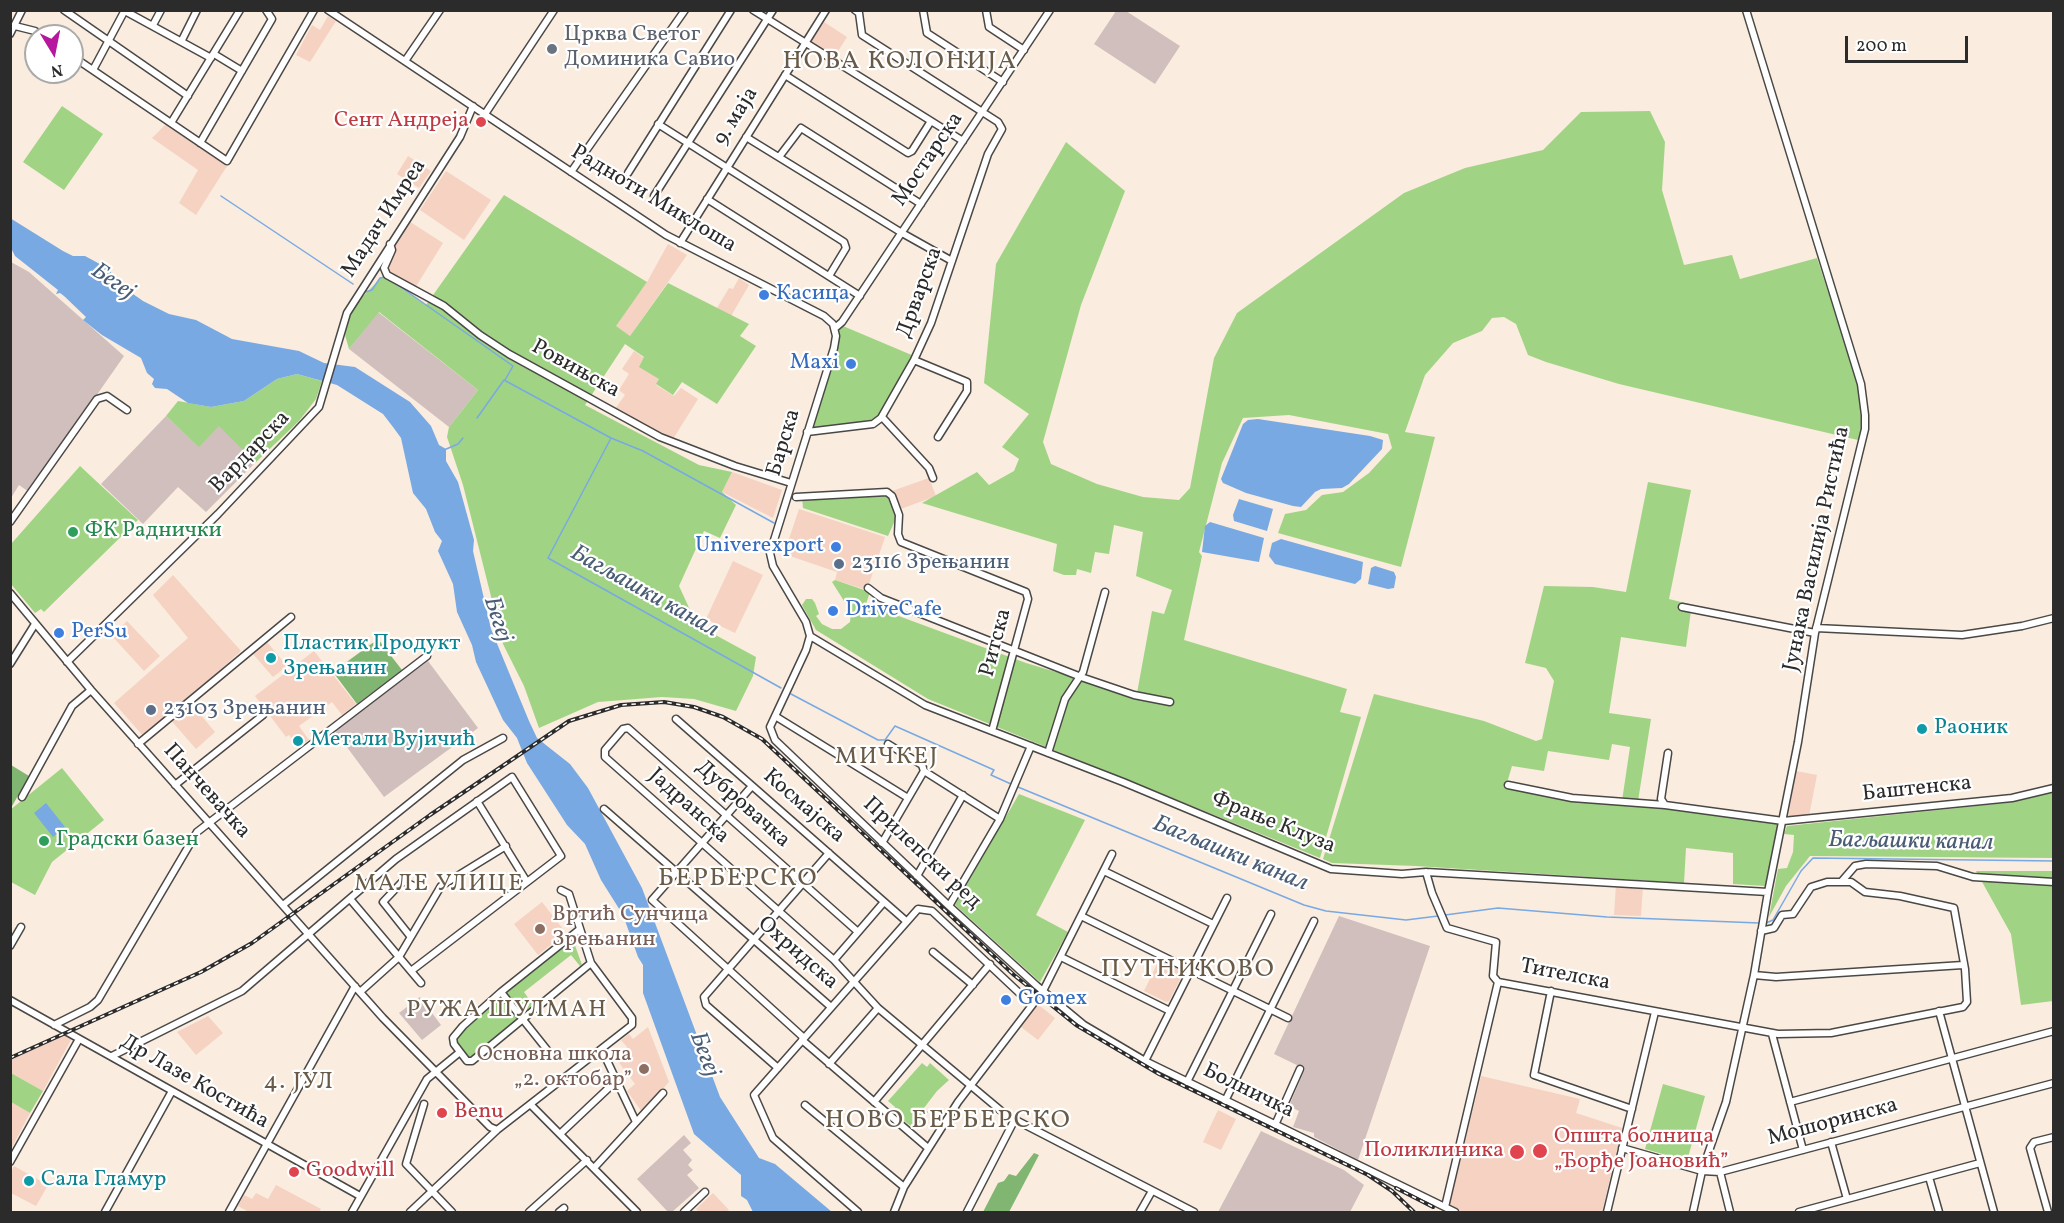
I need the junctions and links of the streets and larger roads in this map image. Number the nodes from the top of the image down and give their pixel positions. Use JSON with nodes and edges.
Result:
{"nodes":[{"id":1,"x":22,"y":10,"type":"edge"},
{"id":2,"x":64,"y":10,"type":"edge"},
{"id":3,"x":81,"y":10,"type":"edge"},
{"id":4,"x":160,"y":10,"type":"edge"},
{"id":5,"x":197,"y":10,"type":"edge"},
{"id":6,"x":240,"y":10,"type":"edge"},
{"id":7,"x":266,"y":10,"type":"edge"},
{"id":8,"x":314,"y":10,"type":"edge"},
{"id":9,"x":328,"y":10,"type":"edge"},
{"id":10,"x":440,"y":10,"type":"edge"},
{"id":11,"x":554,"y":10,"type":"edge"},
{"id":12,"x":685,"y":10,"type":"edge"},
{"id":13,"x":731,"y":10,"type":"edge"},
{"id":14,"x":753,"y":10,"type":"edge"},
{"id":15,"x":773,"y":10,"type":"edge"},
{"id":16,"x":826,"y":10,"type":"edge"},
{"id":17,"x":855,"y":10,"type":"edge"},
{"id":18,"x":923,"y":10,"type":"edge"},
{"id":19,"x":986,"y":10,"type":"edge"},
{"id":20,"x":1050,"y":10,"type":"edge"},
{"id":21,"x":1746,"y":10,"type":"edge"},
{"id":22,"x":125,"y":11,"type":"edge"},
{"id":23,"x":77,"y":19,"type":"junction"},
{"id":24,"x":767,"y":20,"type":"junction"},
{"id":25,"x":153,"y":25,"type":"junction"},
{"id":26,"x":15,"y":26,"type":"junction"},
{"id":27,"x":24,"y":28,"type":"edge"},
{"id":28,"x":10,"y":34,"type":"edge"},
{"id":29,"x":109,"y":40,"type":"junction"},
{"id":30,"x":182,"y":40,"type":"junction"},
{"id":31,"x":805,"y":43,"type":"junction"},
{"id":32,"x":1024,"y":50,"type":"junction"},
{"id":33,"x":212,"y":56,"type":"junction"},
{"id":34,"x":405,"y":61,"type":"junction"},
{"id":35,"x":84,"y":64,"type":"edge"},
{"id":36,"x":93,"y":70,"type":"junction"},
{"id":37,"x":242,"y":71,"type":"junction"},
{"id":38,"x":785,"y":75,"type":"junction"},
{"id":39,"x":1003,"y":82,"type":"junction"},
{"id":40,"x":188,"y":96,"type":"junction"},
{"id":41,"x":474,"y":106,"type":"junction"},
{"id":42,"x":983,"y":112,"type":"junction"},
{"id":43,"x":484,"y":114,"type":"junction"},
{"id":44,"x":931,"y":121,"type":"junction"},
{"id":45,"x":171,"y":123,"type":"junction"},
{"id":46,"x":658,"y":124,"type":"junction"},
{"id":47,"x":746,"y":137,"type":"junction"},
{"id":48,"x":963,"y":141,"type":"junction"},
{"id":49,"x":200,"y":143,"type":"junction"},
{"id":50,"x":688,"y":143,"type":"junction"},
{"id":51,"x":779,"y":157,"type":"junction"},
{"id":52,"x":727,"y":167,"type":"junction"},
{"id":53,"x":571,"y":172,"type":"junction"},
{"id":54,"x":628,"y":173,"type":"dead end"},
{"id":55,"x":654,"y":196,"type":"dead end"},
{"id":56,"x":707,"y":198,"type":"junction"},
{"id":57,"x":921,"y":204,"type":"junction"},
{"id":58,"x":902,"y":233,"type":"junction"},
{"id":59,"x":680,"y":243,"type":"junction"},
{"id":60,"x":390,"y":244,"type":"junction"},
{"id":61,"x":952,"y":261,"type":"junction"},
{"id":62,"x":829,"y":276,"type":"junction"},
{"id":63,"x":860,"y":296,"type":"junction"},
{"id":64,"x":835,"y":328,"type":"junction"},
{"id":65,"x":334,"y":355,"type":"joint"},
{"id":66,"x":914,"y":360,"type":"junction"},
{"id":67,"x":127,"y":410,"type":"dead end"},
{"id":68,"x":882,"y":417,"type":"junction"},
{"id":69,"x":807,"y":432,"type":"junction"},
{"id":70,"x":938,"y":437,"type":"dead end"},
{"id":71,"x":933,"y":478,"type":"dead end"},
{"id":72,"x":791,"y":483,"type":"junction"},
{"id":73,"x":796,"y":497,"type":"dead end"},
{"id":74,"x":10,"y":522,"type":"edge"},
{"id":75,"x":868,"y":588,"type":"dead end"},
{"id":76,"x":1105,"y":592,"type":"dead end"},
{"id":77,"x":10,"y":593,"type":"edge"},
{"id":78,"x":1682,"y":607,"type":"dead end"},
{"id":79,"x":291,"y":617,"type":"dead end"},
{"id":80,"x":2054,"y":618,"type":"edge"},
{"id":81,"x":35,"y":624,"type":"junction"},
{"id":82,"x":1815,"y":630,"type":"junction"},
{"id":83,"x":810,"y":636,"type":"junction"},
{"id":84,"x":1014,"y":651,"type":"junction"},
{"id":85,"x":427,"y":656,"type":"dead end"},
{"id":86,"x":67,"y":662,"type":"junction"},
{"id":87,"x":10,"y":664,"type":"edge"},
{"id":88,"x":1081,"y":677,"type":"junction"},
{"id":89,"x":91,"y":690,"type":"junction"},
{"id":90,"x":1170,"y":702,"type":"dead end"},
{"id":91,"x":263,"y":715,"type":"dead end"},
{"id":92,"x":775,"y":716,"type":"junction"},
{"id":93,"x":676,"y":719,"type":"dead end"},
{"id":94,"x":628,"y":728,"type":"joint"},
{"id":95,"x":992,"y":731,"type":"junction"},
{"id":96,"x":503,"y":738,"type":"dead end"},
{"id":97,"x":138,"y":744,"type":"junction"},
{"id":98,"x":888,"y":744,"type":"dead end"},
{"id":99,"x":1031,"y":746,"type":"junction"},
{"id":100,"x":1048,"y":753,"type":"junction"},
{"id":101,"x":1668,"y":753,"type":"dead end"},
{"id":102,"x":924,"y":771,"type":"junction"},
{"id":103,"x":175,"y":785,"type":"junction"},
{"id":104,"x":752,"y":786,"type":"junction"},
{"id":105,"x":1508,"y":786,"type":"dead end"},
{"id":106,"x":2054,"y":788,"type":"edge"},
{"id":107,"x":963,"y":795,"type":"junction"},
{"id":108,"x":22,"y":797,"type":"dead end"},
{"id":109,"x":908,"y":798,"type":"junction"},
{"id":110,"x":477,"y":801,"type":"junction"},
{"id":111,"x":1665,"y":805,"type":"junction"},
{"id":112,"x":604,"y":809,"type":"dead end"},
{"id":113,"x":726,"y":815,"type":"junction"},
{"id":114,"x":1000,"y":819,"type":"junction"},
{"id":115,"x":1783,"y":821,"type":"junction"},
{"id":116,"x":208,"y":823,"type":"junction"},
{"id":117,"x":701,"y":843,"type":"junction"},
{"id":118,"x":882,"y":843,"type":"junction"},
{"id":119,"x":506,"y":846,"type":"junction"},
{"id":120,"x":829,"y":853,"type":"junction"},
{"id":121,"x":1112,"y":854,"type":"dead end"},
{"id":122,"x":1104,"y":870,"type":"junction"},
{"id":123,"x":675,"y":872,"type":"junction"},
{"id":124,"x":1426,"y":872,"type":"junction"},
{"id":125,"x":917,"y":876,"type":"junction"},
{"id":126,"x":1850,"y":879,"type":"junction"},
{"id":127,"x":527,"y":882,"type":"junction"},
{"id":128,"x":2054,"y":882,"type":"edge"},
{"id":129,"x":803,"y":883,"type":"junction"},
{"id":130,"x":416,"y":888,"type":"dead end"},
{"id":131,"x":561,"y":890,"type":"dead end"},
{"id":132,"x":1768,"y":892,"type":"junction"},
{"id":133,"x":1227,"y":898,"type":"dead end"},
{"id":134,"x":350,"y":899,"type":"junction"},
{"id":135,"x":885,"y":902,"type":"junction"},
{"id":136,"x":283,"y":905,"type":"junction"},
{"id":137,"x":949,"y":906,"type":"junction"},
{"id":138,"x":778,"y":911,"type":"junction"},
{"id":139,"x":1271,"y":914,"type":"dead end"},
{"id":140,"x":1081,"y":916,"type":"junction"},
{"id":141,"x":906,"y":921,"type":"junction"},
{"id":142,"x":1314,"y":921,"type":"dead end"},
{"id":143,"x":1213,"y":924,"type":"junction"},
{"id":144,"x":21,"y":927,"type":"dead end"},
{"id":145,"x":580,"y":929,"type":"junction"},
{"id":146,"x":1761,"y":931,"type":"junction"},
{"id":147,"x":858,"y":932,"type":"junction"},
{"id":148,"x":310,"y":934,"type":"junction"},
{"id":149,"x":410,"y":936,"type":"junction"},
{"id":150,"x":753,"y":940,"type":"junction"},
{"id":151,"x":10,"y":946,"type":"edge"},
{"id":152,"x":933,"y":952,"type":"dead end"},
{"id":153,"x":399,"y":957,"type":"junction"},
{"id":154,"x":1060,"y":957,"type":"junction"},
{"id":155,"x":834,"y":960,"type":"junction"},
{"id":156,"x":591,"y":963,"type":"junction"},
{"id":157,"x":990,"y":964,"type":"junction"},
{"id":158,"x":1963,"y":965,"type":"junction"},
{"id":159,"x":728,"y":969,"type":"junction"},
{"id":160,"x":1191,"y":970,"type":"junction"},
{"id":161,"x":411,"y":971,"type":"junction"},
{"id":162,"x":1754,"y":975,"type":"junction"},
{"id":163,"x":854,"y":981,"type":"junction"},
{"id":164,"x":1498,"y":982,"type":"junction"},
{"id":165,"x":422,"y":983,"type":"dead end"},
{"id":166,"x":973,"y":985,"type":"junction"},
{"id":167,"x":358,"y":989,"type":"junction"},
{"id":168,"x":1040,"y":989,"type":"junction"},
{"id":169,"x":1233,"y":991,"type":"junction"},
{"id":170,"x":1551,"y":991,"type":"junction"},
{"id":171,"x":501,"y":992,"type":"junction"},
{"id":172,"x":10,"y":1000,"type":"edge"},
{"id":173,"x":1031,"y":1004,"type":"junction"},
{"id":174,"x":831,"y":1007,"type":"junction"},
{"id":175,"x":878,"y":1008,"type":"junction"},
{"id":176,"x":1270,"y":1009,"type":"junction"},
{"id":177,"x":1170,"y":1011,"type":"junction"},
{"id":178,"x":1939,"y":1011,"type":"junction"},
{"id":179,"x":1655,"y":1012,"type":"junction"},
{"id":180,"x":1288,"y":1018,"type":"dead end"},
{"id":181,"x":522,"y":1020,"type":"junction"},
{"id":182,"x":54,"y":1025,"type":"junction"},
{"id":183,"x":1743,"y":1029,"type":"junction"},
{"id":184,"x":2054,"y":1031,"type":"edge"},
{"id":185,"x":1772,"y":1034,"type":"junction"},
{"id":186,"x":79,"y":1039,"type":"junction"},
{"id":187,"x":803,"y":1039,"type":"junction"},
{"id":188,"x":923,"y":1044,"type":"junction"},
{"id":189,"x":602,"y":1050,"type":"junction"},
{"id":190,"x":460,"y":1052,"type":"junction"},
{"id":191,"x":112,"y":1056,"type":"junction"},
{"id":192,"x":552,"y":1056,"type":"dead end"},
{"id":193,"x":1951,"y":1059,"type":"junction"},
{"id":194,"x":1145,"y":1061,"type":"junction"},
{"id":195,"x":829,"y":1064,"type":"junction"},
{"id":196,"x":778,"y":1068,"type":"junction"},
{"id":197,"x":1300,"y":1069,"type":"dead end"},
{"id":198,"x":435,"y":1071,"type":"junction"},
{"id":199,"x":615,"y":1082,"type":"junction"},
{"id":200,"x":1187,"y":1082,"type":"junction"},
{"id":201,"x":2054,"y":1083,"type":"edge"},
{"id":202,"x":971,"y":1084,"type":"junction"},
{"id":203,"x":172,"y":1091,"type":"junction"},
{"id":204,"x":663,"y":1093,"type":"dead end"},
{"id":205,"x":1225,"y":1101,"type":"junction"},
{"id":206,"x":874,"y":1102,"type":"junction"},
{"id":207,"x":1790,"y":1102,"type":"junction"},
{"id":208,"x":424,"y":1104,"type":"dead end"},
{"id":209,"x":531,"y":1105,"type":"junction"},
{"id":210,"x":805,"y":1105,"type":"dead end"},
{"id":211,"x":1964,"y":1107,"type":"junction"},
{"id":212,"x":1632,"y":1109,"type":"junction"},
{"id":213,"x":1015,"y":1119,"type":"junction"},
{"id":214,"x":636,"y":1122,"type":"junction"},
{"id":215,"x":1275,"y":1125,"type":"junction"},
{"id":216,"x":497,"y":1130,"type":"junction"},
{"id":217,"x":561,"y":1133,"type":"junction"},
{"id":218,"x":2054,"y":1137,"type":"edge"},
{"id":219,"x":1831,"y":1142,"type":"junction"},
{"id":220,"x":267,"y":1144,"type":"junction"},
{"id":221,"x":928,"y":1148,"type":"junction"},
{"id":222,"x":1622,"y":1148,"type":"junction"},
{"id":223,"x":1803,"y":1150,"type":"junction"},
{"id":224,"x":587,"y":1160,"type":"junction"},
{"id":225,"x":10,"y":1162,"type":"edge"},
{"id":226,"x":1980,"y":1163,"type":"junction"},
{"id":227,"x":594,"y":1168,"type":"junction"},
{"id":228,"x":1702,"y":1171,"type":"junction"},
{"id":229,"x":1720,"y":1172,"type":"junction"},
{"id":230,"x":1929,"y":1177,"type":"junction"},
{"id":231,"x":904,"y":1187,"type":"junction"},
{"id":232,"x":1152,"y":1191,"type":"junction"},
{"id":233,"x":433,"y":1192,"type":"junction"},
{"id":234,"x":705,"y":1192,"type":"dead end"},
{"id":235,"x":360,"y":1196,"type":"junction"},
{"id":236,"x":1847,"y":1199,"type":"junction"},
{"id":237,"x":1444,"y":1208,"type":"junction"},
{"id":238,"x":1826,"y":1209,"type":"edge"},
{"id":239,"x":105,"y":1212,"type":"edge"},
{"id":240,"x":229,"y":1212,"type":"edge"},
{"id":241,"x":352,"y":1212,"type":"edge"},
{"id":242,"x":410,"y":1212,"type":"edge"},
{"id":243,"x":452,"y":1212,"type":"edge"},
{"id":244,"x":529,"y":1212,"type":"edge"},
{"id":245,"x":637,"y":1212,"type":"edge"},
{"id":246,"x":684,"y":1212,"type":"edge"},
{"id":247,"x":858,"y":1212,"type":"edge"},
{"id":248,"x":894,"y":1212,"type":"edge"},
{"id":249,"x":967,"y":1212,"type":"edge"},
{"id":250,"x":1140,"y":1212,"type":"edge"},
{"id":251,"x":1194,"y":1212,"type":"edge"},
{"id":252,"x":1455,"y":1212,"type":"edge"},
{"id":253,"x":1607,"y":1212,"type":"edge"},
{"id":254,"x":1693,"y":1212,"type":"edge"},
{"id":255,"x":1730,"y":1212,"type":"edge"},
{"id":256,"x":1799,"y":1212,"type":"edge"},
{"id":257,"x":1939,"y":1212,"type":"edge"},
{"id":258,"x":1994,"y":1212,"type":"edge"},
{"id":259,"x":2048,"y":1212,"type":"edge"}],
"edges":[{"from":1,"to":26,"type":"street"},
{"from":2,"to":23,"type":"street"},
{"from":3,"to":23,"type":"street"},
{"from":4,"to":25,"type":"street"},
{"from":5,"to":30,"type":"street"},
{"from":6,"to":33,"type":"street"},
{"from":7,"to":37,"type":"street"},
{"from":8,"to":49,"type":"street"},
{"from":9,"to":34,"type":"street","name":"Радноти Миклоша"},
{"from":10,"to":34,"type":"street"},
{"from":11,"to":43,"type":"street"},
{"from":12,"to":53,"type":"street"},
{"from":13,"to":46,"type":"street"},
{"from":14,"to":24,"type":"street"},
{"from":15,"to":24,"type":"street"},
{"from":16,"to":31,"type":"street","name":"9. маја"},
{"from":17,"to":42,"type":"street"},
{"from":18,"to":39,"type":"street"},
{"from":19,"to":32,"type":"street"},
{"from":20,"to":32,"type":"street","name":"Мостарска"},
{"from":21,"to":82,"type":"street","name":"Јунака Василија Ристића"},
{"from":22,"to":25,"type":"street"},
{"from":22,"to":29,"type":"street"},
{"from":23,"to":29,"type":"street"},
{"from":24,"to":31,"type":"street"},
{"from":24,"to":50,"type":"street"},
{"from":25,"to":30,"type":"street"},
{"from":26,"to":27,"type":"street"},
{"from":26,"to":28,"type":"street"},
{"from":29,"to":36,"type":"street"},
{"from":29,"to":40,"type":"street"},
{"from":30,"to":33,"type":"street"},
{"from":31,"to":38,"type":"street","name":"9. маја"},
{"from":31,"to":44,"type":"street"},
{"from":32,"to":39,"type":"street","name":"Мостарска"},
{"from":33,"to":37,"type":"street"},
{"from":33,"to":40,"type":"street"},
{"from":34,"to":41,"type":"street","name":"Радноти Миклоша"},
{"from":35,"to":36,"type":"street"},
{"from":36,"to":45,"type":"street"},
{"from":37,"to":49,"type":"street"},
{"from":38,"to":44,"type":"street"},
{"from":38,"to":47,"type":"street","name":"9. маја"},
{"from":39,"to":42,"type":"street","name":"Мостарска"},
{"from":40,"to":45,"type":"street"},
{"from":41,"to":43,"type":"street","name":"Радноти Миклоша"},
{"from":41,"to":60,"type":"street","name":"Мадач Имреа"},
{"from":42,"to":48,"type":"street","name":"Мостарска"},
{"from":42,"to":61,"type":"street","name":"Дрварска"},
{"from":43,"to":53,"type":"street","name":"Радноти Миклоша"},
{"from":44,"to":48,"type":"street"},
{"from":45,"to":49,"type":"street"},
{"from":46,"to":50,"type":"street"},
{"from":46,"to":54,"type":"street"},
{"from":47,"to":51,"type":"street"},
{"from":47,"to":52,"type":"street","name":"9. маја"},
{"from":48,"to":57,"type":"street","name":"Мостарска"},
{"from":50,"to":52,"type":"street"},
{"from":50,"to":55,"type":"street"},
{"from":51,"to":57,"type":"street"},
{"from":51,"to":58,"type":"street"},
{"from":52,"to":56,"type":"street","name":"9. маја"},
{"from":52,"to":62,"type":"street"},
{"from":53,"to":59,"type":"street","name":"Радноти Миклоша"},
{"from":56,"to":59,"type":"street","name":"9. маја"},
{"from":56,"to":62,"type":"street"},
{"from":57,"to":58,"type":"street","name":"Мостарска"},
{"from":58,"to":61,"type":"street"},
{"from":58,"to":63,"type":"street","name":"Мостарска"},
{"from":59,"to":64,"type":"street","name":"Радноти Миклоша"},
{"from":60,"to":65,"type":"street","name":"Мадач Имреа"},
{"from":60,"to":72,"type":"street","name":"Ровињска"},
{"from":61,"to":66,"type":"street","name":"Дрварска"},
{"from":62,"to":63,"type":"street"},
{"from":63,"to":64,"type":"street","name":"Мостарска"},
{"from":64,"to":69,"type":"street","name":"Барска"},
{"from":65,"to":86,"type":"street","name":"Вардарска"},
{"from":66,"to":68,"type":"street","name":"Дрварска"},
{"from":66,"to":70,"type":"street"},
{"from":67,"to":74,"type":"street"},
{"from":68,"to":69,"type":"street"},
{"from":68,"to":71,"type":"street"},
{"from":69,"to":72,"type":"street","name":"Барска"},
{"from":72,"to":83,"type":"street","name":"Барска"},
{"from":73,"to":84,"type":"street","name":"Ритска"},
{"from":75,"to":84,"type":"street"},
{"from":76,"to":88,"type":"street"},
{"from":77,"to":81,"type":"street","name":"Панчевачка"},
{"from":78,"to":82,"type":"street"},
{"from":79,"to":97,"type":"street"},
{"from":80,"to":82,"type":"street"},
{"from":81,"to":86,"type":"street","name":"Панчевачка"},
{"from":81,"to":87,"type":"street"},
{"from":82,"to":115,"type":"street","name":"Јунака Василија Ристића"},
{"from":83,"to":92,"type":"street"},
{"from":83,"to":95,"type":"street","name":"Фрање Клуза"},
{"from":84,"to":88,"type":"street"},
{"from":84,"to":95,"type":"street","name":"Ритска"},
{"from":85,"to":116,"type":"street"},
{"from":86,"to":89,"type":"street","name":"Панчевачка"},
{"from":88,"to":90,"type":"street"},
{"from":88,"to":100,"type":"street"},
{"from":89,"to":97,"type":"street","name":"Панчевачка"},
{"from":89,"to":108,"type":"street"},
{"from":91,"to":103,"type":"street"},
{"from":92,"to":109,"type":"street"},
{"from":92,"to":118,"type":"street","name":"Прилепски ред"},
{"from":93,"to":104,"type":"street","name":"Космајска"},
{"from":94,"to":113,"type":"street","name":"Дубровачка"},
{"from":94,"to":117,"type":"street","name":"Јадранска"},
{"from":95,"to":99,"type":"street","name":"Фрање Клуза"},
{"from":96,"to":136,"type":"street"},
{"from":97,"to":103,"type":"street","name":"Панчевачка"},
{"from":98,"to":102,"type":"street"},
{"from":99,"to":100,"type":"street","name":"Фрање Клуза"},
{"from":99,"to":114,"type":"street"},
{"from":100,"to":124,"type":"street","name":"Фрање Клуза"},
{"from":101,"to":111,"type":"street"},
{"from":102,"to":107,"type":"street"},
{"from":102,"to":109,"type":"street"},
{"from":103,"to":116,"type":"street","name":"Панчевачка"},
{"from":104,"to":113,"type":"street"},
{"from":104,"to":120,"type":"street","name":"Космајска"},
{"from":105,"to":111,"type":"street","name":"Баштенска"},
{"from":106,"to":115,"type":"street","name":"Баштенска"},
{"from":107,"to":114,"type":"street"},
{"from":107,"to":125,"type":"street"},
{"from":109,"to":118,"type":"street"},
{"from":110,"to":119,"type":"street"},
{"from":110,"to":127,"type":"street"},
{"from":110,"to":134,"type":"street"},
{"from":111,"to":115,"type":"street","name":"Баштенска"},
{"from":112,"to":123,"type":"street","name":"Охридска"},
{"from":113,"to":117,"type":"street"},
{"from":113,"to":129,"type":"street","name":"Дубровачка"},
{"from":114,"to":137,"type":"street"},
{"from":115,"to":132,"type":"street","name":"Јунака Василија Ристића"},
{"from":116,"to":136,"type":"street","name":"Панчевачка"},
{"from":116,"to":182,"type":"street"},
{"from":117,"to":123,"type":"street"},
{"from":117,"to":138,"type":"street","name":"Јадранска"},
{"from":118,"to":125,"type":"street","name":"Прилепски ред"},
{"from":119,"to":127,"type":"street"},
{"from":119,"to":149,"type":"street"},
{"from":120,"to":129,"type":"street"},
{"from":120,"to":135,"type":"street","name":"Космајска"},
{"from":121,"to":122,"type":"street"},
{"from":122,"to":140,"type":"street"},
{"from":122,"to":143,"type":"street"},
{"from":123,"to":150,"type":"street","name":"Охридска"},
{"from":123,"to":159,"type":"street"},
{"from":124,"to":132,"type":"street","name":"Фрање Клуза"},
{"from":124,"to":164,"type":"street","name":"Тителска"},
{"from":125,"to":137,"type":"street","name":"Прилепски ред"},
{"from":126,"to":128,"type":"street"},
{"from":126,"to":146,"type":"street"},
{"from":126,"to":158,"type":"street"},
{"from":127,"to":161,"type":"street"},
{"from":129,"to":138,"type":"street"},
{"from":129,"to":147,"type":"street","name":"Дубровачка"},
{"from":130,"to":149,"type":"street"},
{"from":131,"to":145,"type":"street"},
{"from":132,"to":146,"type":"street"},
{"from":133,"to":143,"type":"street"},
{"from":134,"to":148,"type":"street"},
{"from":134,"to":153,"type":"street"},
{"from":135,"to":141,"type":"street","name":"Космајска"},
{"from":135,"to":147,"type":"street"},
{"from":136,"to":148,"type":"street","name":"Панчевачка"},
{"from":137,"to":168,"type":"street","name":"Прилепски ред"},
{"from":138,"to":150,"type":"street"},
{"from":138,"to":155,"type":"street","name":"Јадранска"},
{"from":139,"to":169,"type":"street"},
{"from":140,"to":154,"type":"street"},
{"from":140,"to":160,"type":"street"},
{"from":141,"to":157,"type":"street"},
{"from":141,"to":163,"type":"street"},
{"from":142,"to":176,"type":"street"},
{"from":143,"to":160,"type":"street"},
{"from":144,"to":151,"type":"street"},
{"from":145,"to":156,"type":"street"},
{"from":145,"to":171,"type":"street"},
{"from":146,"to":162,"type":"street"},
{"from":147,"to":155,"type":"street"},
{"from":148,"to":167,"type":"street","name":"Панчевачка"},
{"from":148,"to":191,"type":"street"},
{"from":149,"to":153,"type":"street"},
{"from":150,"to":159,"type":"street"},
{"from":150,"to":174,"type":"street","name":"Охридска"},
{"from":152,"to":166,"type":"street"},
{"from":153,"to":161,"type":"street"},
{"from":153,"to":167,"type":"street"},
{"from":154,"to":168,"type":"street"},
{"from":154,"to":177,"type":"street"},
{"from":155,"to":163,"type":"street","name":"Јадранска"},
{"from":156,"to":181,"type":"street"},
{"from":156,"to":189,"type":"street"},
{"from":157,"to":166,"type":"street"},
{"from":157,"to":173,"type":"street"},
{"from":158,"to":162,"type":"street"},
{"from":158,"to":178,"type":"street","name":"Тителска"},
{"from":159,"to":187,"type":"street"},
{"from":159,"to":196,"type":"street"},
{"from":160,"to":169,"type":"street"},
{"from":160,"to":177,"type":"street"},
{"from":161,"to":165,"type":"street"},
{"from":162,"to":183,"type":"street"},
{"from":163,"to":174,"type":"street"},
{"from":163,"to":175,"type":"street","name":"Јадранска"},
{"from":164,"to":170,"type":"street","name":"Тителска"},
{"from":164,"to":237,"type":"street"},
{"from":166,"to":188,"type":"street"},
{"from":167,"to":198,"type":"street","name":"Панчевачка"},
{"from":167,"to":220,"type":"street"},
{"from":168,"to":173,"type":"street"},
{"from":168,"to":194,"type":"street","name":"Болничка"},
{"from":169,"to":176,"type":"street"},
{"from":169,"to":200,"type":"street"},
{"from":170,"to":179,"type":"street","name":"Тителска"},
{"from":170,"to":212,"type":"street"},
{"from":171,"to":181,"type":"street"},
{"from":171,"to":190,"type":"street"},
{"from":172,"to":182,"type":"street","name":"Др Лазе Костића"},
{"from":173,"to":202,"type":"street"},
{"from":174,"to":187,"type":"street"},
{"from":175,"to":188,"type":"street","name":"Јадранска"},
{"from":175,"to":195,"type":"street"},
{"from":176,"to":180,"type":"street"},
{"from":176,"to":205,"type":"street"},
{"from":177,"to":194,"type":"street"},
{"from":178,"to":185,"type":"street","name":"Тителска"},
{"from":178,"to":193,"type":"street"},
{"from":179,"to":183,"type":"street","name":"Тителска"},
{"from":179,"to":212,"type":"street"},
{"from":181,"to":190,"type":"street"},
{"from":181,"to":192,"type":"street"},
{"from":182,"to":186,"type":"street","name":"Др Лазе Костића"},
{"from":183,"to":185,"type":"street","name":"Тителска"},
{"from":183,"to":228,"type":"street"},
{"from":184,"to":193,"type":"street"},
{"from":185,"to":207,"type":"street"},
{"from":186,"to":191,"type":"street","name":"Др Лазе Костића"},
{"from":186,"to":225,"type":"street"},
{"from":187,"to":195,"type":"street"},
{"from":187,"to":196,"type":"street"},
{"from":188,"to":202,"type":"street","name":"Јадранска"},
{"from":188,"to":206,"type":"street"},
{"from":189,"to":199,"type":"street"},
{"from":189,"to":209,"type":"street"},
{"from":190,"to":198,"type":"street"},
{"from":191,"to":203,"type":"street","name":"Др Лазе Костића"},
{"from":193,"to":207,"type":"street"},
{"from":193,"to":211,"type":"street"},
{"from":194,"to":200,"type":"street","name":"Болничка"},
{"from":195,"to":206,"type":"street"},
{"from":196,"to":247,"type":"street"},
{"from":197,"to":215,"type":"street"},
{"from":198,"to":216,"type":"street","name":"Панчевачка"},
{"from":198,"to":235,"type":"street"},
{"from":199,"to":214,"type":"street"},
{"from":199,"to":217,"type":"street"},
{"from":200,"to":205,"type":"street","name":"Болничка"},
{"from":201,"to":211,"type":"street","name":"Мошоринска"},
{"from":202,"to":213,"type":"street","name":"Јадранска"},
{"from":202,"to":221,"type":"street"},
{"from":203,"to":220,"type":"street","name":"Др Лазе Костића"},
{"from":203,"to":239,"type":"street"},
{"from":204,"to":214,"type":"street"},
{"from":205,"to":215,"type":"street","name":"Болничка"},
{"from":206,"to":221,"type":"street"},
{"from":207,"to":223,"type":"street"},
{"from":208,"to":233,"type":"street"},
{"from":209,"to":216,"type":"street"},
{"from":209,"to":217,"type":"street"},
{"from":210,"to":231,"type":"street"},
{"from":211,"to":219,"type":"street","name":"Мошоринска"},
{"from":211,"to":226,"type":"street"},
{"from":212,"to":222,"type":"street"},
{"from":213,"to":232,"type":"street","name":"Јадранска"},
{"from":213,"to":249,"type":"street"},
{"from":214,"to":227,"type":"street"},
{"from":215,"to":237,"type":"street","name":"Болничка"},
{"from":216,"to":233,"type":"street"},
{"from":217,"to":224,"type":"street"},
{"from":218,"to":259,"type":"street"},
{"from":219,"to":223,"type":"street","name":"Мошоринска"},
{"from":219,"to":236,"type":"street"},
{"from":220,"to":235,"type":"street","name":"Др Лазе Костића"},
{"from":220,"to":240,"type":"street"},
{"from":221,"to":231,"type":"street"},
{"from":222,"to":228,"type":"street","name":"Мошоринска"},
{"from":222,"to":253,"type":"street"},
{"from":223,"to":229,"type":"street","name":"Мошоринска"},
{"from":224,"to":227,"type":"street"},
{"from":224,"to":244,"type":"street"},
{"from":226,"to":230,"type":"street"},
{"from":226,"to":258,"type":"street"},
{"from":227,"to":245,"type":"street"},
{"from":228,"to":229,"type":"street","name":"Мошоринска"},
{"from":228,"to":254,"type":"street"},
{"from":229,"to":255,"type":"street"},
{"from":230,"to":236,"type":"street"},
{"from":230,"to":257,"type":"street"},
{"from":231,"to":248,"type":"street"},
{"from":232,"to":250,"type":"street"},
{"from":232,"to":251,"type":"street","name":"Јадранска"},
{"from":233,"to":242,"type":"street"},
{"from":233,"to":243,"type":"street"},
{"from":234,"to":246,"type":"street"},
{"from":235,"to":241,"type":"street"},
{"from":236,"to":238,"type":"street"},
{"from":237,"to":252,"type":"street","name":"Болничка"},
{"from":238,"to":256,"type":"street"}]}
